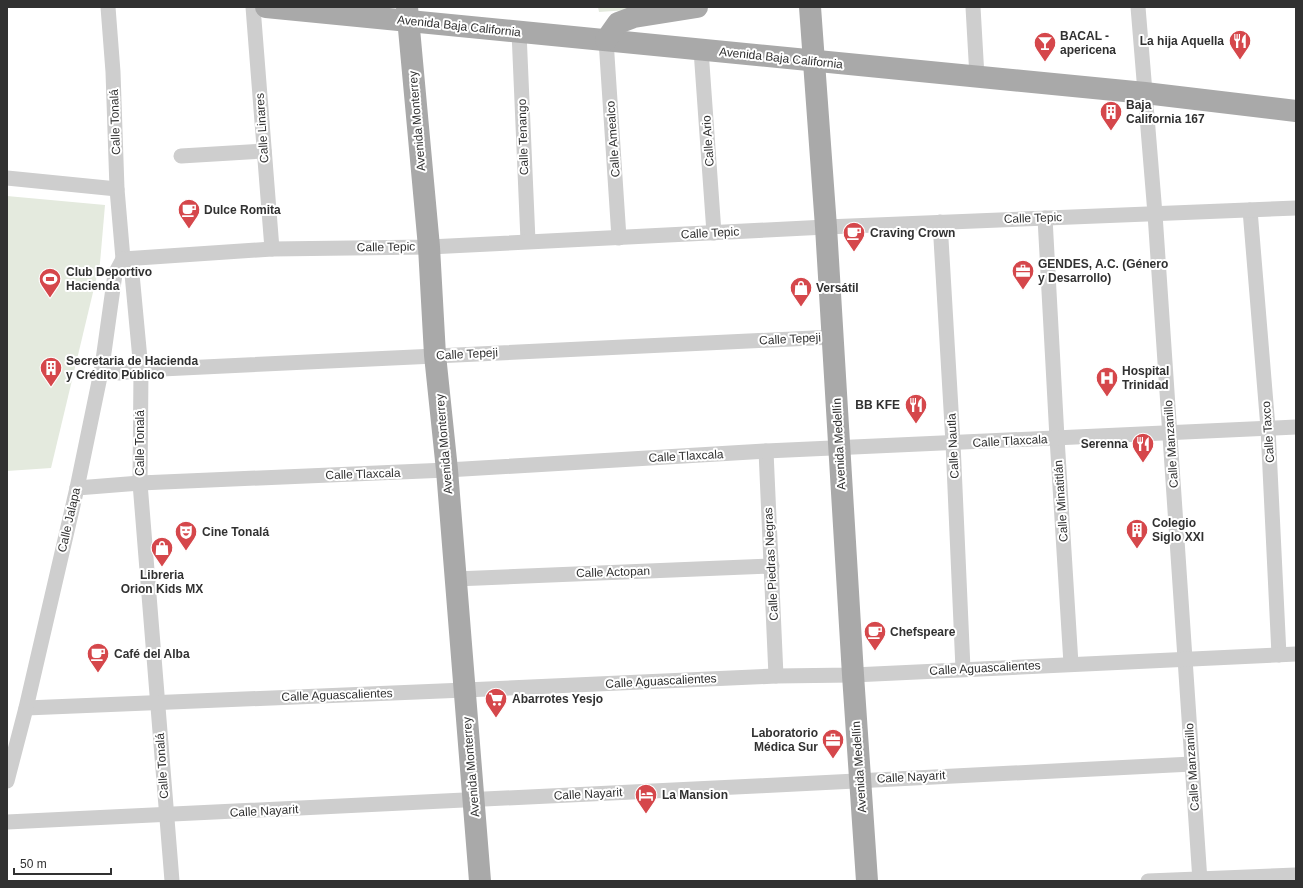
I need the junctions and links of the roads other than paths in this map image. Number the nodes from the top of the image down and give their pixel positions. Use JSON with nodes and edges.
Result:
{"nodes":[{"id":1,"x":108,"y":7,"type":"edge"},
{"id":2,"x":253,"y":7,"type":"edge"},
{"id":3,"x":266,"y":7,"type":"edge"},
{"id":4,"x":698,"y":7,"type":"edge"},
{"id":5,"x":810,"y":7,"type":"edge"},
{"id":6,"x":974,"y":7,"type":"edge"},
{"id":7,"x":1138,"y":7,"type":"edge"},
{"id":8,"x":408,"y":14,"type":"edge"},
{"id":9,"x":519,"y":32,"type":"junction"},
{"id":10,"x":606,"y":40,"type":"junction"},
{"id":11,"x":701,"y":50,"type":"junction"},
{"id":12,"x":814,"y":61,"type":"junction"},
{"id":13,"x":977,"y":77,"type":"junction"},
{"id":14,"x":1145,"y":94,"type":"junction"},
{"id":15,"x":1296,"y":111,"type":"edge"},
{"id":16,"x":264,"y":151,"type":"junction"},
{"id":17,"x":181,"y":156,"type":"dead end"},
{"id":18,"x":7,"y":178,"type":"edge"},
{"id":19,"x":117,"y":189,"type":"junction"},
{"id":20,"x":1296,"y":208,"type":"edge"},
{"id":21,"x":1250,"y":210,"type":"junction"},
{"id":22,"x":1155,"y":214,"type":"junction"},
{"id":23,"x":1045,"y":218,"type":"junction"},
{"id":24,"x":940,"y":222,"type":"junction"},
{"id":25,"x":826,"y":227,"type":"junction"},
{"id":26,"x":714,"y":233,"type":"junction"},
{"id":27,"x":619,"y":238,"type":"junction"},
{"id":28,"x":528,"y":241,"type":"junction"},
{"id":29,"x":429,"y":247,"type":"junction"},
{"id":30,"x":272,"y":249,"type":"junction"},
{"id":31,"x":123,"y":259,"type":"junction"},
{"id":32,"x":833,"y":337,"type":"junction"},
{"id":33,"x":435,"y":355,"type":"junction"},
{"id":34,"x":102,"y":367,"type":"junction"},
{"id":35,"x":141,"y":370,"type":"junction"},
{"id":36,"x":1296,"y":427,"type":"edge"},
{"id":37,"x":1268,"y":428,"type":"junction"},
{"id":38,"x":1170,"y":434,"type":"junction"},
{"id":39,"x":1056,"y":438,"type":"junction"},
{"id":40,"x":953,"y":443,"type":"junction"},
{"id":41,"x":839,"y":448,"type":"junction"},
{"id":42,"x":766,"y":451,"type":"junction"},
{"id":43,"x":447,"y":470,"type":"junction"},
{"id":44,"x":140,"y":483,"type":"junction"},
{"id":45,"x":77,"y":488,"type":"junction"},
{"id":46,"x":772,"y":566,"type":"junction"},
{"id":47,"x":455,"y":579,"type":"junction"},
{"id":48,"x":1296,"y":654,"type":"edge"},
{"id":49,"x":1279,"y":655,"type":"junction"},
{"id":50,"x":1185,"y":659,"type":"junction"},
{"id":51,"x":1071,"y":664,"type":"junction"},
{"id":52,"x":963,"y":669,"type":"junction"},
{"id":53,"x":853,"y":675,"type":"junction"},
{"id":54,"x":776,"y":676,"type":"junction"},
{"id":55,"x":465,"y":690,"type":"junction"},
{"id":56,"x":157,"y":702,"type":"junction"},
{"id":57,"x":26,"y":708,"type":"junction"},
{"id":58,"x":1192,"y":764,"type":"junction"},
{"id":59,"x":861,"y":780,"type":"junction"},
{"id":60,"x":7,"y":781,"type":"edge"},
{"id":61,"x":474,"y":800,"type":"junction"},
{"id":62,"x":166,"y":816,"type":"junction"},
{"id":63,"x":7,"y":822,"type":"edge"},
{"id":64,"x":1296,"y":875,"type":"edge"},
{"id":65,"x":1200,"y":880,"type":"edge"},
{"id":66,"x":172,"y":881,"type":"edge"},
{"id":67,"x":480,"y":881,"type":"edge"},
{"id":68,"x":867,"y":881,"type":"edge"},
{"id":69,"x":1148,"y":881,"type":"edge"}],
"edges":[{"from":1,"to":19,"type":"street","name":"Calle Tonalá"},
{"from":2,"to":16,"type":"street","name":"Calle Linares"},
{"from":3,"to":8,"type":"main road","name":"Avenida Baja California"},
{"from":4,"to":10,"type":"main road"},
{"from":5,"to":12,"type":"main road","name":"Avenida Medellín"},
{"from":6,"to":13,"type":"street"},
{"from":7,"to":14,"type":"street","name":"Calle Manzanillo"},
{"from":8,"to":9,"type":"main road","name":"Avenida Baja California"},
{"from":8,"to":29,"type":"main road","name":"Avenida Monterrey"},
{"from":9,"to":10,"type":"main road","name":"Avenida Baja California"},
{"from":9,"to":28,"type":"street","name":"Calle Tenango"},
{"from":10,"to":11,"type":"main road","name":"Avenida Baja California"},
{"from":10,"to":27,"type":"street","name":"Calle Amealco"},
{"from":11,"to":12,"type":"main road","name":"Avenida Baja California"},
{"from":11,"to":26,"type":"street","name":"Calle Ario"},
{"from":12,"to":13,"type":"main road","name":"Avenida Baja California"},
{"from":12,"to":25,"type":"main road","name":"Avenida Medellín"},
{"from":13,"to":14,"type":"main road","name":"Avenida Baja California"},
{"from":14,"to":15,"type":"main road","name":"Avenida Baja California"},
{"from":14,"to":22,"type":"street","name":"Calle Manzanillo"},
{"from":16,"to":17,"type":"street"},
{"from":16,"to":30,"type":"street","name":"Calle Linares"},
{"from":18,"to":19,"type":"street"},
{"from":19,"to":31,"type":"street","name":"Calle Tonalá"},
{"from":20,"to":21,"type":"street","name":"Calle Tepic"},
{"from":21,"to":22,"type":"street","name":"Calle Tepic"},
{"from":21,"to":37,"type":"street","name":"Calle Taxco"},
{"from":22,"to":23,"type":"street","name":"Calle Tepic"},
{"from":22,"to":38,"type":"street","name":"Calle Manzanillo"},
{"from":23,"to":24,"type":"street","name":"Calle Tepic"},
{"from":23,"to":39,"type":"street","name":"Calle Minatitlán"},
{"from":24,"to":25,"type":"street","name":"Calle Tepic"},
{"from":24,"to":40,"type":"street","name":"Calle Nautla"},
{"from":25,"to":26,"type":"street","name":"Calle Tepic"},
{"from":25,"to":32,"type":"main road","name":"Avenida Medellín"},
{"from":26,"to":27,"type":"street","name":"Calle Tepic"},
{"from":27,"to":28,"type":"street","name":"Calle Tepic"},
{"from":28,"to":29,"type":"street","name":"Calle Tepic"},
{"from":29,"to":30,"type":"street","name":"Calle Tepic"},
{"from":29,"to":33,"type":"main road","name":"Avenida Monterrey"},
{"from":30,"to":31,"type":"street","name":"Calle Tepic"},
{"from":31,"to":34,"type":"street","name":"Calle Jalapa"},
{"from":31,"to":35,"type":"street","name":"Calle Tonalá"},
{"from":32,"to":33,"type":"street","name":"Calle Tepeji"},
{"from":32,"to":41,"type":"main road","name":"Avenida Medellín"},
{"from":33,"to":35,"type":"street","name":"Calle Tepeji"},
{"from":33,"to":43,"type":"main road","name":"Avenida Monterrey"},
{"from":34,"to":35,"type":"street","name":"Calle Tepeji"},
{"from":34,"to":45,"type":"street","name":"Calle Jalapa"},
{"from":35,"to":44,"type":"street","name":"Calle Tonalá"},
{"from":36,"to":37,"type":"street","name":"Calle Tlaxcala"},
{"from":37,"to":38,"type":"street","name":"Calle Tlaxcala"},
{"from":37,"to":49,"type":"street","name":"Calle Taxco"},
{"from":38,"to":39,"type":"street","name":"Calle Tlaxcala"},
{"from":38,"to":50,"type":"street","name":"Calle Manzanillo"},
{"from":39,"to":40,"type":"street","name":"Calle Tlaxcala"},
{"from":39,"to":51,"type":"street","name":"Calle Minatitlán"},
{"from":40,"to":41,"type":"street","name":"Calle Tlaxcala"},
{"from":40,"to":52,"type":"street","name":"Calle Nautla"},
{"from":41,"to":42,"type":"street","name":"Calle Tlaxcala"},
{"from":41,"to":53,"type":"main road","name":"Avenida Medellín"},
{"from":42,"to":43,"type":"street","name":"Calle Tlaxcala"},
{"from":42,"to":46,"type":"street","name":"Calle Piedras Negras"},
{"from":43,"to":44,"type":"street","name":"Calle Tlaxcala"},
{"from":43,"to":47,"type":"main road","name":"Avenida Monterrey"},
{"from":44,"to":45,"type":"street","name":"Calle Tlaxcala"},
{"from":44,"to":56,"type":"street","name":"Calle Tonalá"},
{"from":45,"to":57,"type":"street","name":"Calle Jalapa"},
{"from":46,"to":47,"type":"street","name":"Calle Actopan"},
{"from":46,"to":54,"type":"street","name":"Calle Piedras Negras"},
{"from":47,"to":55,"type":"main road","name":"Avenida Monterrey"},
{"from":48,"to":49,"type":"street","name":"Calle Aguascalientes"},
{"from":49,"to":50,"type":"street","name":"Calle Aguascalientes"},
{"from":50,"to":51,"type":"street","name":"Calle Aguascalientes"},
{"from":50,"to":58,"type":"street","name":"Calle Manzanillo"},
{"from":51,"to":52,"type":"street","name":"Calle Aguascalientes"},
{"from":52,"to":53,"type":"street","name":"Calle Aguascalientes"},
{"from":53,"to":54,"type":"street","name":"Calle Aguascalientes"},
{"from":53,"to":59,"type":"main road","name":"Avenida Medellín"},
{"from":54,"to":55,"type":"street","name":"Calle Aguascalientes"},
{"from":55,"to":56,"type":"street","name":"Calle Aguascalientes"},
{"from":55,"to":61,"type":"main road","name":"Avenida Monterrey"},
{"from":56,"to":57,"type":"street","name":"Calle Aguascalientes"},
{"from":56,"to":62,"type":"street","name":"Calle Tonalá"},
{"from":57,"to":60,"type":"street","name":"Calle Jalapa"},
{"from":58,"to":59,"type":"street","name":"Calle Nayarit"},
{"from":58,"to":65,"type":"street","name":"Calle Manzanillo"},
{"from":59,"to":61,"type":"street","name":"Calle Nayarit"},
{"from":59,"to":68,"type":"main road","name":"Avenida Medellín"},
{"from":61,"to":62,"type":"street","name":"Calle Nayarit"},
{"from":61,"to":67,"type":"main road","name":"Avenida Monterrey"},
{"from":62,"to":63,"type":"street","name":"Calle Nayarit"},
{"from":62,"to":66,"type":"street","name":"Calle Tonalá"},
{"from":64,"to":65,"type":"street"},
{"from":65,"to":69,"type":"street"}]}
